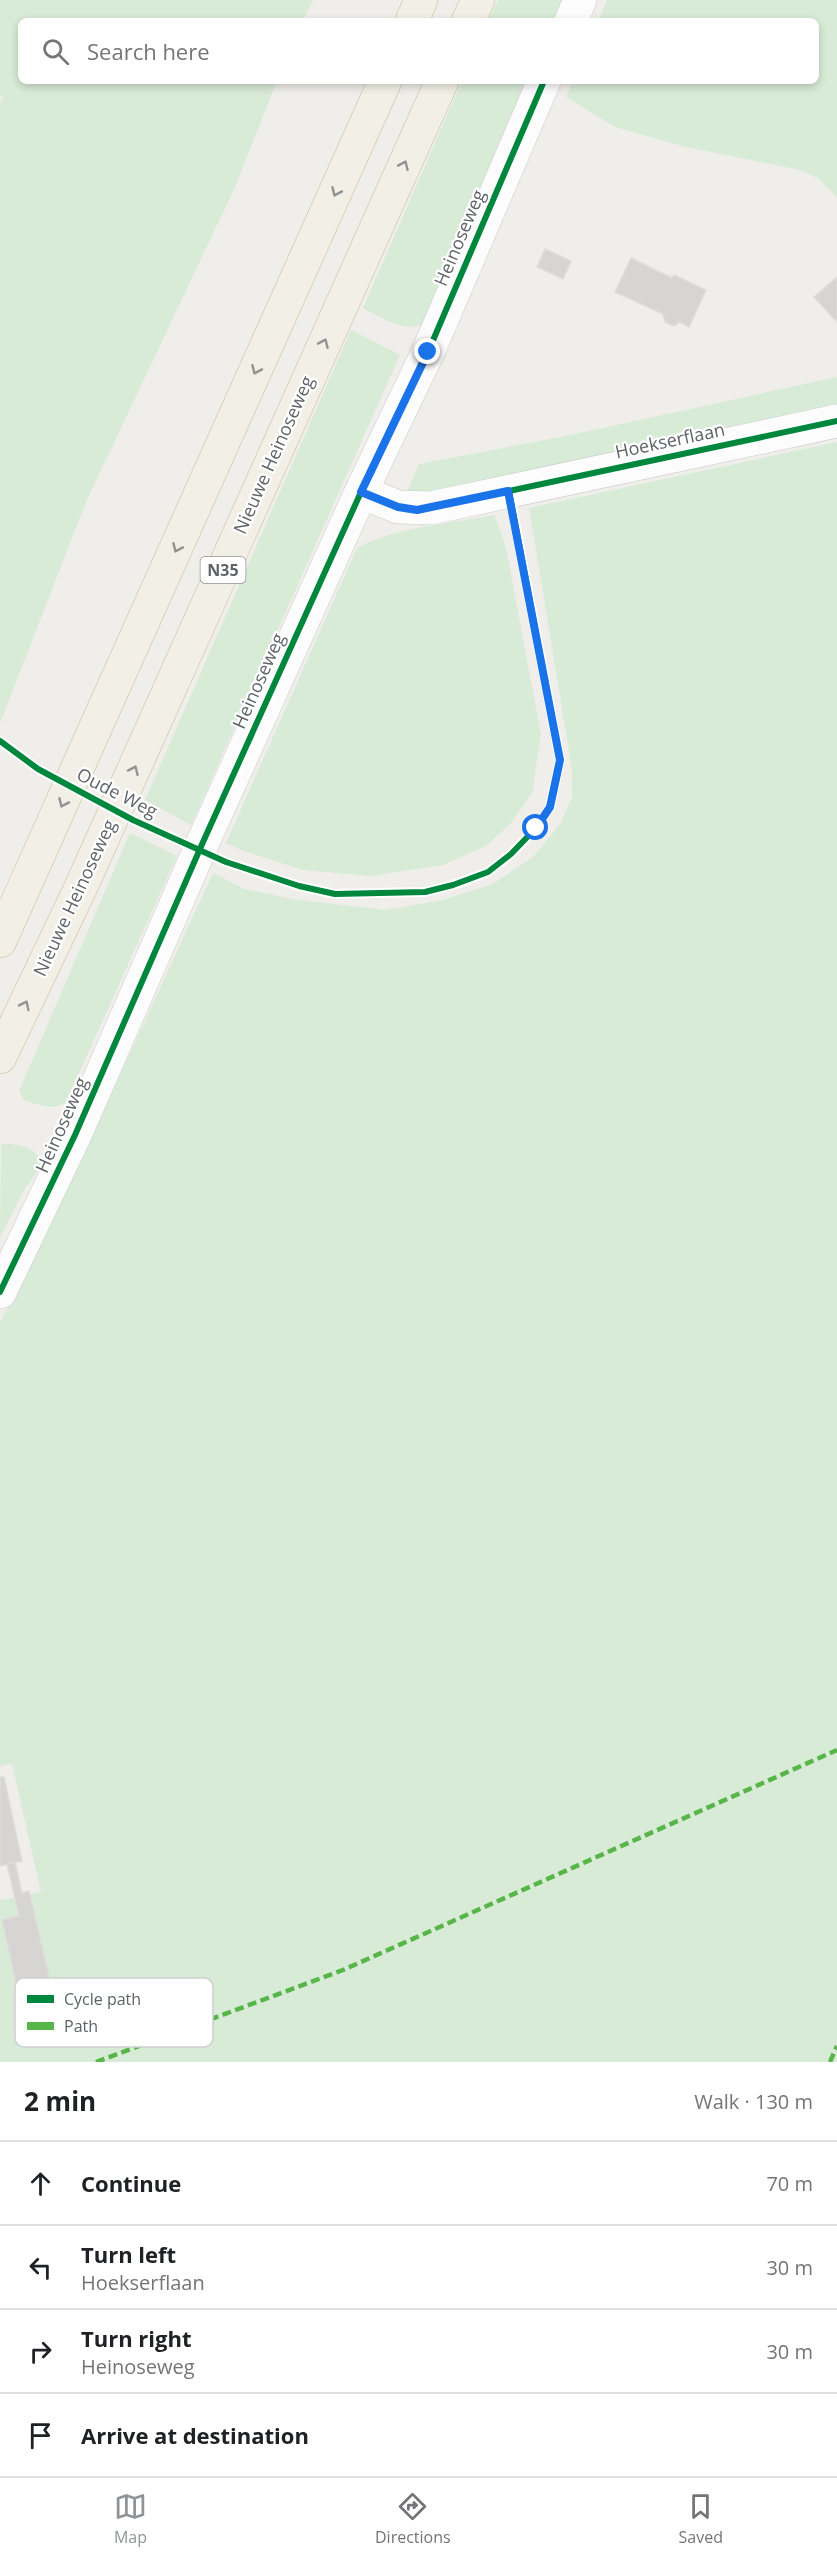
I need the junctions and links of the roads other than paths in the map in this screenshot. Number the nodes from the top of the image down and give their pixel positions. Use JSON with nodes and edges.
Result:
{"nodes":[{"id":1,"x":422,"y":0,"type":"edge"},
{"id":2,"x":478,"y":0,"type":"edge"},
{"id":3,"x":580,"y":0,"type":"edge"},
{"id":4,"x":413,"y":18,"type":"edge"},
{"id":5,"x":469,"y":18,"type":"edge"},
{"id":6,"x":572,"y":18,"type":"edge"},
{"id":7,"x":384,"y":84,"type":"edge"},
{"id":8,"x":441,"y":84,"type":"edge"},
{"id":9,"x":543,"y":84,"type":"edge"},
{"id":10,"x":837,"y":421,"type":"edge"},
{"id":11,"x":361,"y":492,"type":"junction"},
{"id":12,"x":0,"y":941,"type":"edge"},
{"id":13,"x":0,"y":1057,"type":"edge"},
{"id":14,"x":0,"y":1292,"type":"edge"}],
"edges":[{"from":1,"to":4,"type":"highway"},
{"from":2,"to":5,"type":"highway"},
{"from":3,"to":6,"type":"street"},
{"from":7,"to":12,"type":"highway","number":"N35","one_way":true},
{"from":13,"to":8,"type":"highway","name":"Nieuwe Heinoseweg","number":"N35","one_way":true},
{"from":9,"to":11,"type":"street","name":"Heinoseweg"},
{"from":10,"to":11,"type":"street","name":"Hoekserflaan"},
{"from":11,"to":14,"type":"street","name":"Heinoseweg"}]}
